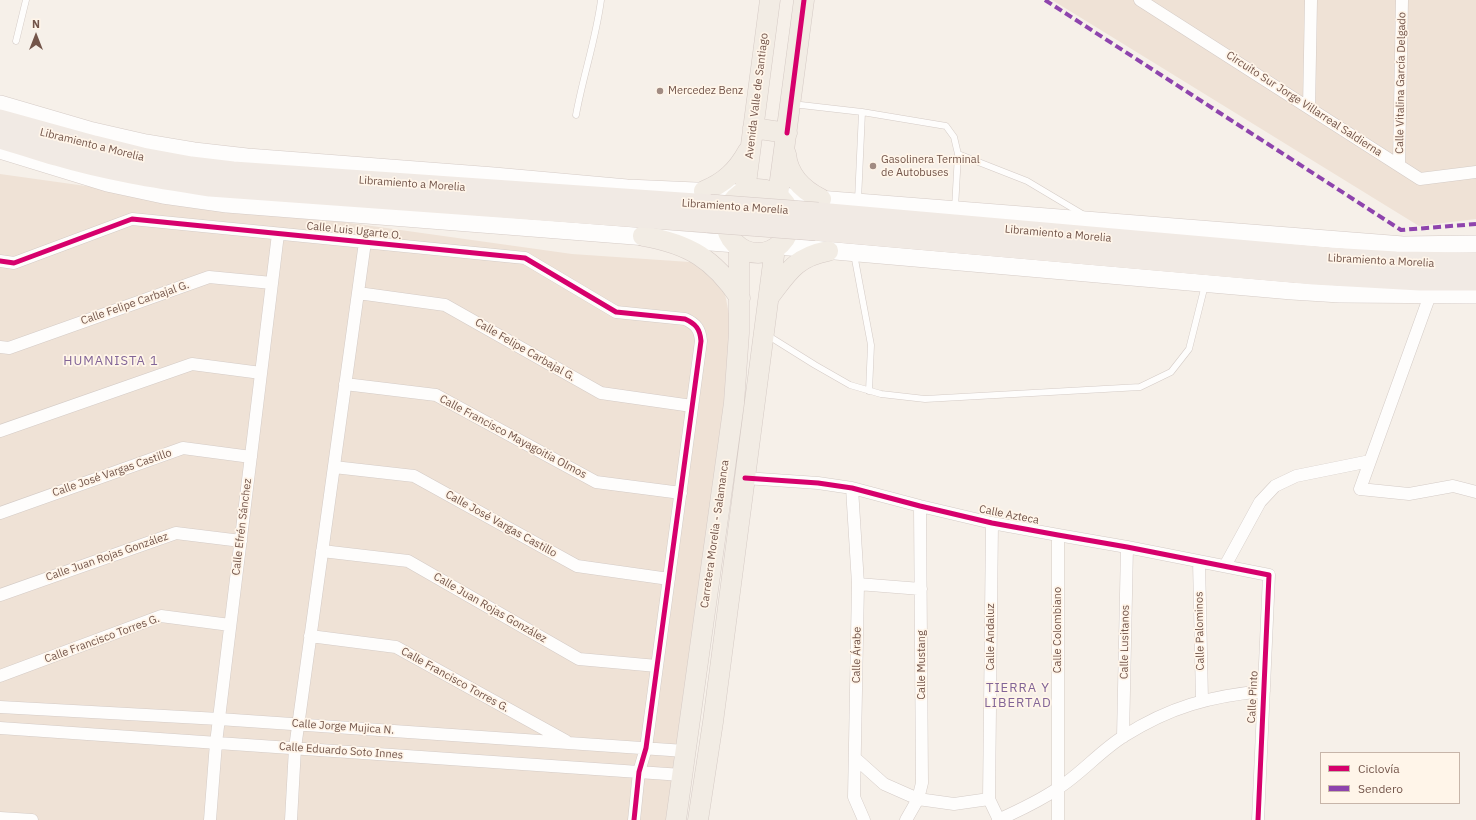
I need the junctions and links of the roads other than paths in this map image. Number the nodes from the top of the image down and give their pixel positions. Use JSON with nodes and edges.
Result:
{"nodes":[{"id":1,"x":26,"y":0,"type":"edge"},
{"id":2,"x":601,"y":0,"type":"edge"},
{"id":3,"x":770,"y":0,"type":"edge"},
{"id":4,"x":804,"y":0,"type":"edge"},
{"id":5,"x":1140,"y":0,"type":"edge"},
{"id":6,"x":1311,"y":0,"type":"edge"},
{"id":7,"x":1402,"y":0,"type":"edge"},
{"id":8,"x":16,"y":41,"type":"dead end"},
{"id":9,"x":0,"y":104,"type":"edge"},
{"id":10,"x":791,"y":104,"type":"junction"},
{"id":11,"x":1309,"y":108,"type":"junction"},
{"id":12,"x":862,"y":112,"type":"junction"},
{"id":13,"x":576,"y":115,"type":"dead end"},
{"id":14,"x":0,"y":120,"type":"edge"},
{"id":15,"x":752,"y":134,"type":"junction"},
{"id":16,"x":0,"y":138,"type":"edge"},
{"id":17,"x":786,"y":139,"type":"junction"},
{"id":18,"x":0,"y":150,"type":"edge"},
{"id":19,"x":958,"y":154,"type":"junction"},
{"id":20,"x":1399,"y":165,"type":"junction"},
{"id":21,"x":1476,"y":172,"type":"edge"},
{"id":22,"x":743,"y":192,"type":"junction"},
{"id":23,"x":779,"y":196,"type":"junction"},
{"id":24,"x":858,"y":202,"type":"junction"},
{"id":25,"x":707,"y":206,"type":"junction"},
{"id":26,"x":955,"y":210,"type":"junction"},
{"id":27,"x":818,"y":214,"type":"junction"},
{"id":28,"x":1094,"y":221,"type":"junction"},
{"id":29,"x":278,"y":234,"type":"junction"},
{"id":30,"x":644,"y":236,"type":"junction"},
{"id":31,"x":365,"y":242,"type":"junction"},
{"id":32,"x":1476,"y":244,"type":"edge"},
{"id":33,"x":738,"y":245,"type":"junction"},
{"id":34,"x":776,"y":247,"type":"junction"},
{"id":35,"x":828,"y":251,"type":"junction"},
{"id":36,"x":854,"y":253,"type":"junction"},
{"id":37,"x":0,"y":261,"type":"edge"},
{"id":38,"x":1476,"y":263,"type":"edge"},
{"id":39,"x":1476,"y":280,"type":"edge"},
{"id":40,"x":272,"y":283,"type":"junction"},
{"id":41,"x":1206,"y":284,"type":"junction"},
{"id":42,"x":358,"y":293,"type":"junction"},
{"id":43,"x":1430,"y":295,"type":"junction"},
{"id":44,"x":1476,"y":295,"type":"edge"},
{"id":45,"x":740,"y":298,"type":"junction"},
{"id":46,"x":768,"y":298,"type":"junction"},
{"id":47,"x":764,"y":334,"type":"junction"},
{"id":48,"x":0,"y":347,"type":"edge"},
{"id":49,"x":261,"y":373,"type":"junction"},
{"id":50,"x":345,"y":384,"type":"junction"},
{"id":51,"x":869,"y":391,"type":"junction"},
{"id":52,"x":692,"y":406,"type":"junction"},
{"id":53,"x":0,"y":431,"type":"edge"},
{"id":54,"x":251,"y":457,"type":"junction"},
{"id":55,"x":1370,"y":461,"type":"junction"},
{"id":56,"x":334,"y":467,"type":"junction"},
{"id":57,"x":745,"y":478,"type":"junction"},
{"id":58,"x":852,"y":488,"type":"junction"},
{"id":59,"x":1476,"y":492,"type":"edge"},
{"id":60,"x":681,"y":493,"type":"junction"},
{"id":61,"x":920,"y":506,"type":"junction"},
{"id":62,"x":0,"y":513,"type":"edge"},
{"id":63,"x":992,"y":523,"type":"junction"},
{"id":64,"x":1058,"y":536,"type":"junction"},
{"id":65,"x":241,"y":541,"type":"junction"},
{"id":66,"x":1127,"y":547,"type":"junction"},
{"id":67,"x":322,"y":551,"type":"junction"},
{"id":68,"x":1199,"y":561,"type":"junction"},
{"id":69,"x":1225,"y":566,"type":"junction"},
{"id":70,"x":1269,"y":575,"type":"joint"},
{"id":71,"x":669,"y":579,"type":"junction"},
{"id":72,"x":858,"y":584,"type":"junction"},
{"id":73,"x":921,"y":589,"type":"junction"},
{"id":74,"x":0,"y":595,"type":"edge"},
{"id":75,"x":230,"y":625,"type":"junction"},
{"id":76,"x":310,"y":636,"type":"junction"},
{"id":77,"x":657,"y":666,"type":"junction"},
{"id":78,"x":0,"y":676,"type":"edge"},
{"id":79,"x":1264,"y":691,"type":"junction"},
{"id":80,"x":1202,"y":700,"type":"junction"},
{"id":81,"x":0,"y":707,"type":"edge"},
{"id":82,"x":219,"y":718,"type":"junction"},
{"id":83,"x":713,"y":722,"type":"junction"},
{"id":84,"x":298,"y":724,"type":"junction"},
{"id":85,"x":0,"y":728,"type":"edge"},
{"id":86,"x":1123,"y":737,"type":"junction"},
{"id":87,"x":216,"y":743,"type":"junction"},
{"id":88,"x":568,"y":743,"type":"junction"},
{"id":89,"x":295,"y":748,"type":"junction"},
{"id":90,"x":646,"y":748,"type":"junction"},
{"id":91,"x":685,"y":751,"type":"junction"},
{"id":92,"x":855,"y":758,"type":"junction"},
{"id":93,"x":639,"y":772,"type":"junction"},
{"id":94,"x":682,"y":775,"type":"junction"},
{"id":95,"x":1058,"y":789,"type":"junction"},
{"id":96,"x":918,"y":799,"type":"junction"},
{"id":97,"x":989,"y":799,"type":"junction"},
{"id":98,"x":0,"y":818,"type":"edge"},
{"id":99,"x":32,"y":820,"type":"edge"},
{"id":100,"x":210,"y":820,"type":"edge"},
{"id":101,"x":291,"y":820,"type":"edge"},
{"id":102,"x":634,"y":820,"type":"edge"},
{"id":103,"x":676,"y":820,"type":"edge"},
{"id":104,"x":698,"y":820,"type":"edge"},
{"id":105,"x":864,"y":820,"type":"edge"},
{"id":106,"x":906,"y":820,"type":"edge"},
{"id":107,"x":998,"y":820,"type":"edge"},
{"id":108,"x":1058,"y":820,"type":"edge"},
{"id":109,"x":1258,"y":820,"type":"edge"}],
"edges":[{"from":1,"to":8,"type":"lane"},
{"from":2,"to":13,"type":"lane"},
{"from":3,"to":15,"type":"main road","name":"Avenida Valle de Santiago"},
{"from":4,"to":10,"type":"main road"},
{"from":5,"to":11,"type":"street","name":"Circuito Sur Jorge Villarreal Saldierna"},
{"from":6,"to":11,"type":"street"},
{"from":7,"to":20,"type":"street","name":"Calle Vitalina García Delgado"},
{"from":9,"to":25,"type":"main road"},
{"from":10,"to":12,"type":"lane"},
{"from":10,"to":17,"type":"main road"},
{"from":11,"to":20,"type":"street","name":"Circuito Sur Jorge Villarreal Saldierna"},
{"from":12,"to":19,"type":"lane"},
{"from":12,"to":24,"type":"lane"},
{"from":14,"to":25,"type":"highway","name":"Libramiento a Morelia"},
{"from":15,"to":17,"type":"main road"},
{"from":15,"to":22,"type":"main road","name":"Avenida Valle de Santiago"},
{"from":15,"to":25,"type":"main road"},
{"from":16,"to":25,"type":"highway","name":"Libramiento a Morelia"},
{"from":17,"to":23,"type":"main road"},
{"from":17,"to":27,"type":"main road"},
{"from":18,"to":30,"type":"main road"},
{"from":19,"to":26,"type":"lane"},
{"from":19,"to":28,"type":"lane"},
{"from":20,"to":21,"type":"street","name":"Circuito Sur Jorge Villarreal Saldierna"},
{"from":22,"to":23,"type":"main road"},
{"from":22,"to":25,"type":"main road"},
{"from":22,"to":33,"type":"main road"},
{"from":23,"to":27,"type":"main road"},
{"from":23,"to":34,"type":"main road"},
{"from":24,"to":26,"type":"main road"},
{"from":24,"to":27,"type":"main road"},
{"from":25,"to":27,"type":"highway","name":"Libramiento a Morelia","bridge":true},
{"from":26,"to":28,"type":"main road"},
{"from":27,"to":38,"type":"highway","name":"Libramiento a Morelia"},
{"from":27,"to":39,"type":"highway","name":"Libramiento a Morelia"},
{"from":28,"to":32,"type":"main road"},
{"from":29,"to":31,"type":"street","name":"Calle Luis Ugarte O."},
{"from":29,"to":37,"type":"street","name":"Calle Luis Ugarte O."},
{"from":29,"to":40,"type":"street","name":"Calle Efrén Sánchez"},
{"from":30,"to":33,"type":"main road"},
{"from":30,"to":45,"type":"main road"},
{"from":31,"to":42,"type":"street"},
{"from":31,"to":52,"type":"street","name":"Calle Luis Ugarte O."},
{"from":33,"to":34,"type":"main road"},
{"from":33,"to":45,"type":"main road","name":"Carretera Morelia - Salamanca"},
{"from":34,"to":35,"type":"main road"},
{"from":34,"to":46,"type":"main road","name":"Carretera Morelia - Salamanca"},
{"from":35,"to":36,"type":"main road"},
{"from":35,"to":46,"type":"main road"},
{"from":36,"to":41,"type":"main road"},
{"from":36,"to":51,"type":"lane"},
{"from":40,"to":48,"type":"street","name":"Calle Felipe Carbajal G."},
{"from":40,"to":49,"type":"street","name":"Calle Efrén Sánchez"},
{"from":41,"to":43,"type":"main road"},
{"from":41,"to":51,"type":"lane"},
{"from":42,"to":50,"type":"street"},
{"from":42,"to":52,"type":"street","name":"Calle Felipe Carbajal G."},
{"from":43,"to":44,"type":"main road"},
{"from":43,"to":55,"type":"street"},
{"from":45,"to":91,"type":"main road","name":"Carretera Morelia - Salamanca"},
{"from":46,"to":47,"type":"main road","name":"Carretera Morelia - Salamanca"},
{"from":47,"to":51,"type":"lane"},
{"from":47,"to":57,"type":"main road","name":"Carretera Morelia - Salamanca"},
{"from":49,"to":53,"type":"street"},
{"from":49,"to":54,"type":"street","name":"Calle Efrén Sánchez"},
{"from":50,"to":56,"type":"street"},
{"from":50,"to":60,"type":"street","name":"Calle Francisco Mayagoitia Olmos"},
{"from":52,"to":60,"type":"street"},
{"from":54,"to":62,"type":"street","name":"Calle José Vargas Castillo"},
{"from":54,"to":65,"type":"street","name":"Calle Efrén Sánchez"},
{"from":55,"to":59,"type":"street"},
{"from":55,"to":69,"type":"street"},
{"from":56,"to":67,"type":"street"},
{"from":56,"to":71,"type":"street","name":"Calle José Vargas Castillo"},
{"from":57,"to":58,"type":"street","name":"Calle Azteca"},
{"from":57,"to":83,"type":"main road","name":"Carretera Morelia - Salamanca"},
{"from":58,"to":61,"type":"street","name":"Calle Azteca"},
{"from":58,"to":72,"type":"street","name":"Calle Árabe"},
{"from":60,"to":71,"type":"street"},
{"from":61,"to":63,"type":"street","name":"Calle Azteca"},
{"from":61,"to":73,"type":"street","name":"Calle Mustang"},
{"from":63,"to":64,"type":"street","name":"Calle Azteca"},
{"from":63,"to":97,"type":"street","name":"Calle Andaluz"},
{"from":64,"to":66,"type":"street","name":"Calle Azteca"},
{"from":64,"to":95,"type":"street","name":"Calle Colombiano"},
{"from":65,"to":74,"type":"street","name":"Calle Juan Rojas González"},
{"from":65,"to":75,"type":"street","name":"Calle Efrén Sánchez"},
{"from":66,"to":68,"type":"street","name":"Calle Azteca"},
{"from":66,"to":86,"type":"street","name":"Calle Lusitanos"},
{"from":67,"to":76,"type":"street"},
{"from":67,"to":77,"type":"street","name":"Calle Juan Rojas González"},
{"from":68,"to":69,"type":"street","name":"Calle Azteca"},
{"from":68,"to":80,"type":"street","name":"Calle Palominos"},
{"from":69,"to":70,"type":"street","name":"Calle Azteca"},
{"from":70,"to":79,"type":"street","name":"Calle Pinto"},
{"from":71,"to":77,"type":"street"},
{"from":72,"to":73,"type":"street"},
{"from":72,"to":92,"type":"street","name":"Calle Árabe"},
{"from":73,"to":96,"type":"street","name":"Calle Mustang"},
{"from":75,"to":78,"type":"street","name":"Calle Francisco Torres G."},
{"from":75,"to":82,"type":"street","name":"Calle Efrén Sánchez"},
{"from":76,"to":84,"type":"street"},
{"from":76,"to":88,"type":"street","name":"Calle Francisco Torres G."},
{"from":77,"to":90,"type":"street"},
{"from":79,"to":80,"type":"street"},
{"from":79,"to":109,"type":"street","name":"Calle Pinto"},
{"from":80,"to":86,"type":"street"},
{"from":81,"to":82,"type":"street","name":"Calle Jorge Mujica N."},
{"from":82,"to":84,"type":"street","name":"Calle Jorge Mujica N."},
{"from":82,"to":87,"type":"street","name":"Calle Efrén Sánchez"},
{"from":83,"to":94,"type":"main road"},
{"from":83,"to":104,"type":"main road","name":"Carretera Morelia - Salamanca"},
{"from":84,"to":88,"type":"street","name":"Calle Jorge Mujica N."},
{"from":84,"to":89,"type":"street"},
{"from":85,"to":87,"type":"street","name":"Calle Eduardo Soto Innes"},
{"from":86,"to":95,"type":"street"},
{"from":87,"to":89,"type":"street","name":"Calle Eduardo Soto Innes"},
{"from":87,"to":100,"type":"street","name":"Calle Efrén Sánchez"},
{"from":88,"to":90,"type":"street","name":"Calle Jorge Mujica N."},
{"from":89,"to":93,"type":"street","name":"Calle Eduardo Soto Innes"},
{"from":89,"to":101,"type":"street"},
{"from":90,"to":91,"type":"street","name":"Calle Jorge Mujica N."},
{"from":90,"to":93,"type":"street"},
{"from":91,"to":94,"type":"main road","name":"Carretera Morelia - Salamanca"},
{"from":92,"to":96,"type":"street"},
{"from":92,"to":105,"type":"street","name":"Calle Árabe"},
{"from":93,"to":94,"type":"street","name":"Calle Eduardo Soto Innes"},
{"from":93,"to":102,"type":"street"},
{"from":94,"to":103,"type":"main road","name":"Carretera Morelia - Salamanca"},
{"from":95,"to":107,"type":"street"},
{"from":95,"to":108,"type":"street","name":"Calle Colombiano"},
{"from":96,"to":97,"type":"street"},
{"from":96,"to":106,"type":"street","name":"Calle Mustang"},
{"from":97,"to":107,"type":"street"},
{"from":98,"to":99,"type":"street"}]}
